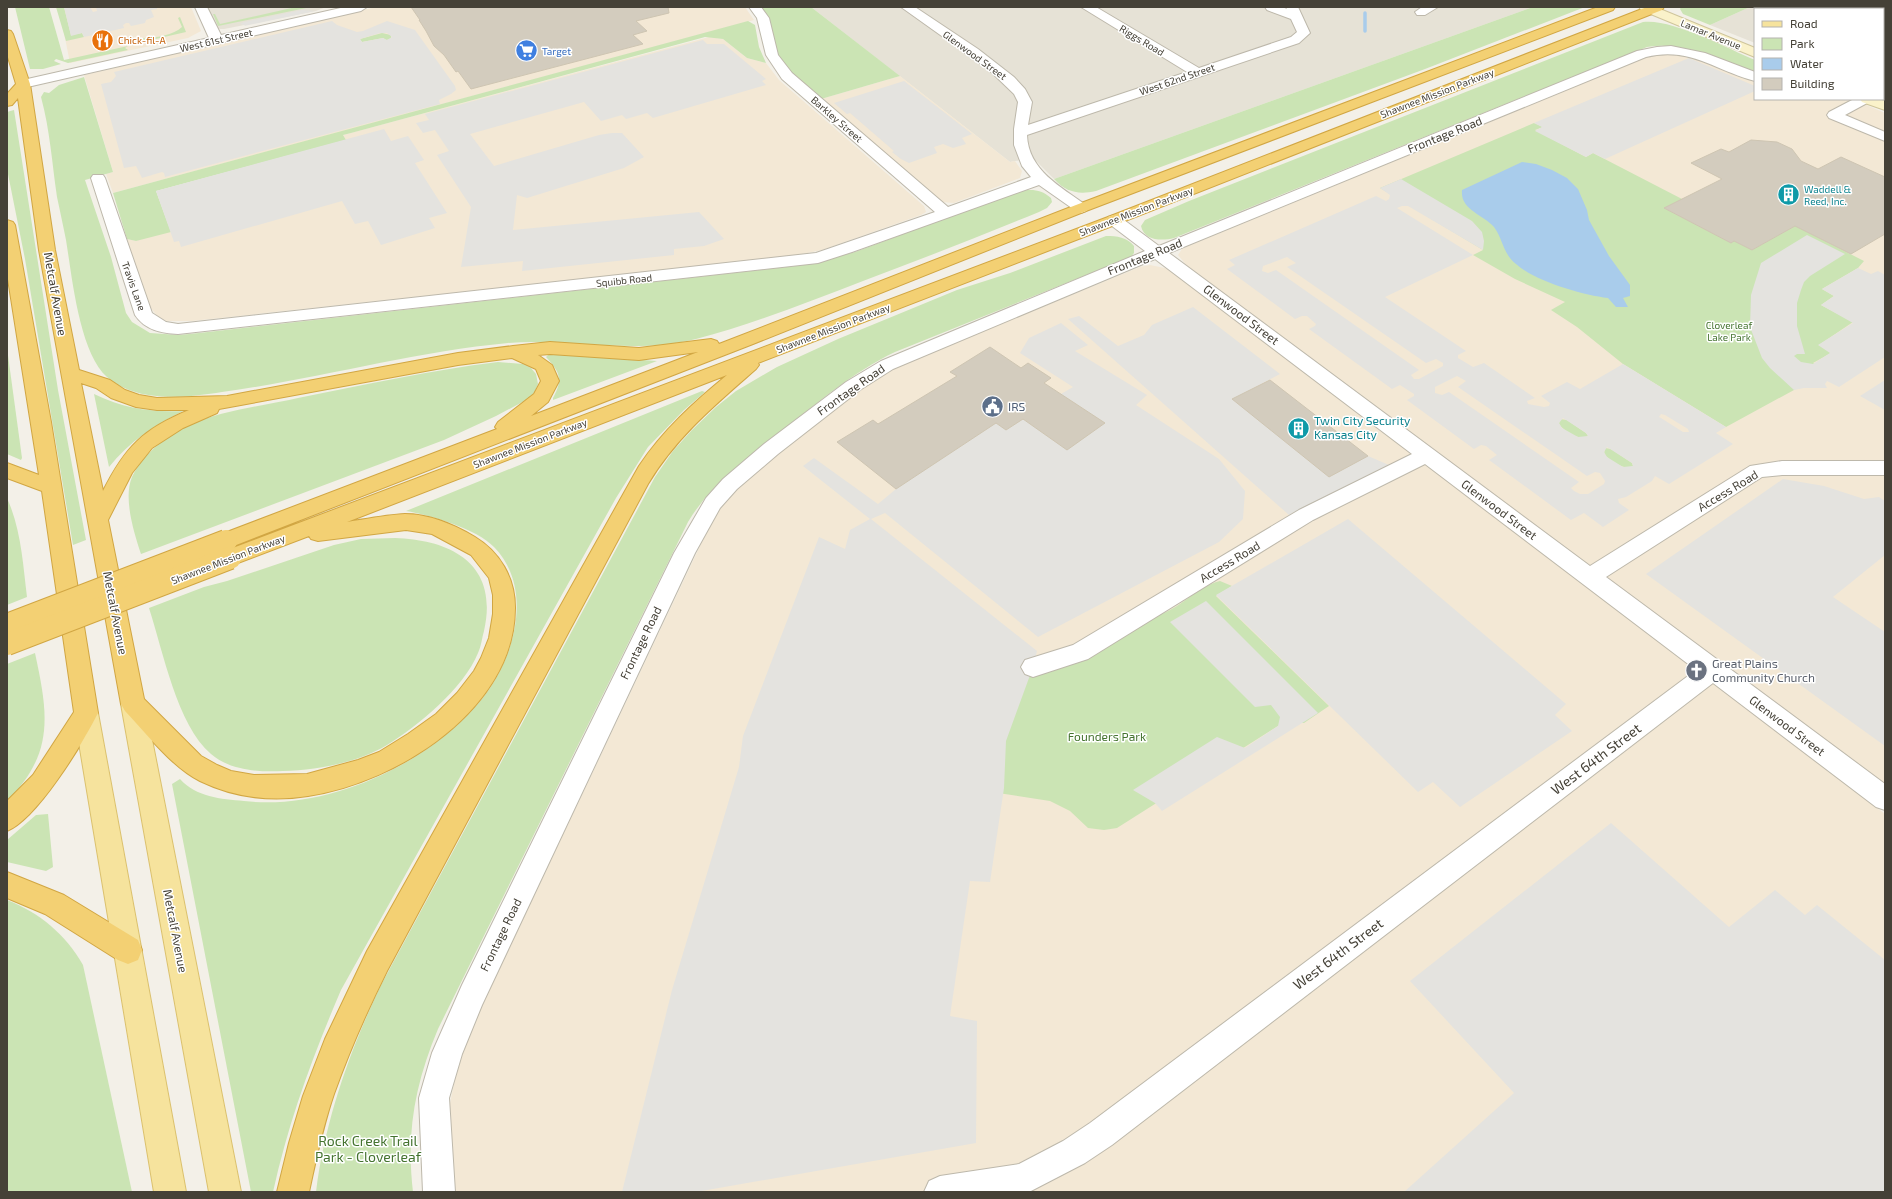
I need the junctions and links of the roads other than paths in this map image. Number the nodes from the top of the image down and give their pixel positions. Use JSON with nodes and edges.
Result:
{"nodes":[{"id":1,"x":201,"y":7,"type":"edge"},
{"id":2,"x":754,"y":7,"type":"edge"},
{"id":3,"x":907,"y":7,"type":"edge"},
{"id":4,"x":1087,"y":7,"type":"edge"},
{"id":5,"x":1271,"y":7,"type":"edge"},
{"id":6,"x":1609,"y":7,"type":"edge"},
{"id":7,"x":354,"y":8,"type":"edge"},
{"id":8,"x":1651,"y":8,"type":"edge"},
{"id":9,"x":1295,"y":12,"type":"edge"},
{"id":10,"x":7,"y":34,"type":"edge"},
{"id":11,"x":216,"y":40,"type":"junction"},
{"id":12,"x":1754,"y":53,"type":"edge"},
{"id":13,"x":1197,"y":72,"type":"junction"},
{"id":14,"x":1754,"y":77,"type":"edge"},
{"id":15,"x":15,"y":83,"type":"edge"},
{"id":16,"x":1864,"y":100,"type":"edge"},
{"id":17,"x":1869,"y":100,"type":"edge"},
{"id":18,"x":7,"y":102,"type":"edge"},
{"id":19,"x":1885,"y":106,"type":"edge"},
{"id":20,"x":1022,"y":132,"type":"junction"},
{"id":21,"x":1885,"y":137,"type":"edge"},
{"id":22,"x":98,"y":178,"type":"dead end"},
{"id":23,"x":1041,"y":179,"type":"junction"},
{"id":24,"x":1124,"y":192,"type":"junction"},
{"id":25,"x":1081,"y":208,"type":"junction"},
{"id":26,"x":946,"y":213,"type":"junction"},
{"id":27,"x":1114,"y":220,"type":"junction"},
{"id":28,"x":7,"y":225,"type":"edge"},
{"id":29,"x":1068,"y":238,"type":"junction"},
{"id":30,"x":1158,"y":252,"type":"junction"},
{"id":31,"x":9,"y":253,"type":"edge"},
{"id":32,"x":295,"y":316,"type":"joint"},
{"id":33,"x":754,"y":348,"type":"junction"},
{"id":34,"x":513,"y":352,"type":"junction"},
{"id":35,"x":70,"y":373,"type":"junction"},
{"id":36,"x":227,"y":402,"type":"junction"},
{"id":37,"x":491,"y":439,"type":"junction"},
{"id":38,"x":1426,"y":455,"type":"junction"},
{"id":39,"x":1885,"y":468,"type":"edge"},
{"id":40,"x":7,"y":470,"type":"edge"},
{"id":41,"x":51,"y":487,"type":"junction"},
{"id":42,"x":98,"y":520,"type":"junction"},
{"id":43,"x":283,"y":538,"type":"junction"},
{"id":44,"x":228,"y":549,"type":"junction"},
{"id":45,"x":1590,"y":577,"type":"junction"},
{"id":46,"x":7,"y":625,"type":"edge"},
{"id":47,"x":7,"y":644,"type":"edge"},
{"id":48,"x":1033,"y":667,"type":"dead end"},
{"id":49,"x":1713,"y":670,"type":"junction"},
{"id":50,"x":133,"y":704,"type":"junction"},
{"id":51,"x":86,"y":713,"type":"junction"},
{"id":52,"x":1885,"y":799,"type":"edge"},
{"id":53,"x":7,"y":819,"type":"edge"},
{"id":54,"x":7,"y":885,"type":"edge"},
{"id":55,"x":128,"y":950,"type":"junction"},
{"id":56,"x":170,"y":1192,"type":"edge"},
{"id":57,"x":225,"y":1192,"type":"edge"},
{"id":58,"x":293,"y":1192,"type":"edge"},
{"id":59,"x":439,"y":1192,"type":"edge"},
{"id":60,"x":940,"y":1192,"type":"edge"}],
"edges":[{"from":1,"to":11,"type":"street"},
{"from":2,"to":26,"type":"street","name":"Barkley Street"},
{"from":3,"to":20,"type":"street","name":"Glenwood Street"},
{"from":4,"to":13,"type":"street","name":"Riggs Road"},
{"from":5,"to":9,"type":"street"},
{"from":6,"to":24,"type":"highway","name":"Shawnee Mission Parkway"},
{"from":7,"to":11,"type":"street","name":"West 61st Street"},
{"from":8,"to":12,"type":"street","name":"Lamar Avenue"},
{"from":8,"to":27,"type":"highway","name":"Shawnee Mission Parkway"},
{"from":9,"to":13,"type":"street","name":"West 62nd Street"},
{"from":10,"to":15,"type":"highway","name":"Metcalf Avenue"},
{"from":11,"to":15,"type":"street","name":"West 61st Street"},
{"from":13,"to":20,"type":"street","name":"West 62nd Street"},
{"from":14,"to":30,"type":"street","name":"Frontage Road"},
{"from":15,"to":18,"type":"highway"},
{"from":15,"to":35,"type":"highway","name":"Metcalf Avenue"},
{"from":16,"to":21,"type":"street"},
{"from":17,"to":19,"type":"street"},
{"from":20,"to":23,"type":"street","name":"Glenwood Street"},
{"from":22,"to":32,"type":"street","name":"Travis Lane"},
{"from":23,"to":25,"type":"street","name":"Glenwood Street"},
{"from":23,"to":26,"type":"street"},
{"from":24,"to":25,"type":"highway","name":"Shawnee Mission Parkway"},
{"from":24,"to":27,"type":"highway"},
{"from":25,"to":29,"type":"highway"},
{"from":25,"to":33,"type":"highway","name":"Shawnee Mission Parkway"},
{"from":26,"to":32,"type":"street","name":"Squibb Road"},
{"from":27,"to":29,"type":"highway","name":"Shawnee Mission Parkway"},
{"from":27,"to":30,"type":"street","name":"Glenwood Street"},
{"from":28,"to":31,"type":"highway"},
{"from":29,"to":33,"type":"highway","name":"Shawnee Mission Parkway"},
{"from":30,"to":38,"type":"street","name":"Glenwood Street"},
{"from":30,"to":59,"type":"street","name":"Frontage Road"},
{"from":31,"to":41,"type":"highway"},
{"from":33,"to":34,"type":"highway"},
{"from":33,"to":37,"type":"highway","name":"Shawnee Mission Parkway"},
{"from":33,"to":43,"type":"highway","name":"Shawnee Mission Parkway"},
{"from":33,"to":58,"type":"highway"},
{"from":34,"to":36,"type":"highway"},
{"from":34,"to":37,"type":"highway"},
{"from":35,"to":36,"type":"highway"},
{"from":35,"to":42,"type":"highway","name":"Metcalf Avenue"},
{"from":36,"to":42,"type":"highway"},
{"from":37,"to":44,"type":"highway","name":"Shawnee Mission Parkway"},
{"from":38,"to":45,"type":"street","name":"Glenwood Street"},
{"from":38,"to":48,"type":"street","name":"Access Road"},
{"from":39,"to":45,"type":"street","name":"Access Road"},
{"from":40,"to":41,"type":"highway"},
{"from":41,"to":51,"type":"highway"},
{"from":42,"to":50,"type":"highway","name":"Metcalf Avenue"},
{"from":43,"to":44,"type":"highway","name":"Shawnee Mission Parkway"},
{"from":43,"to":50,"type":"highway"},
{"from":44,"to":46,"type":"highway","name":"Shawnee Mission Parkway","bridge":true},
{"from":44,"to":47,"type":"highway","name":"Shawnee Mission Parkway","bridge":true},
{"from":45,"to":49,"type":"street","name":"Glenwood Street"},
{"from":49,"to":52,"type":"street","name":"Glenwood Street"},
{"from":49,"to":60,"type":"street","name":"West 64th Street"},
{"from":50,"to":57,"type":"main road","name":"Metcalf Avenue"},
{"from":51,"to":53,"type":"highway"},
{"from":51,"to":55,"type":"main road"},
{"from":54,"to":55,"type":"highway"},
{"from":55,"to":56,"type":"main road"}]}
